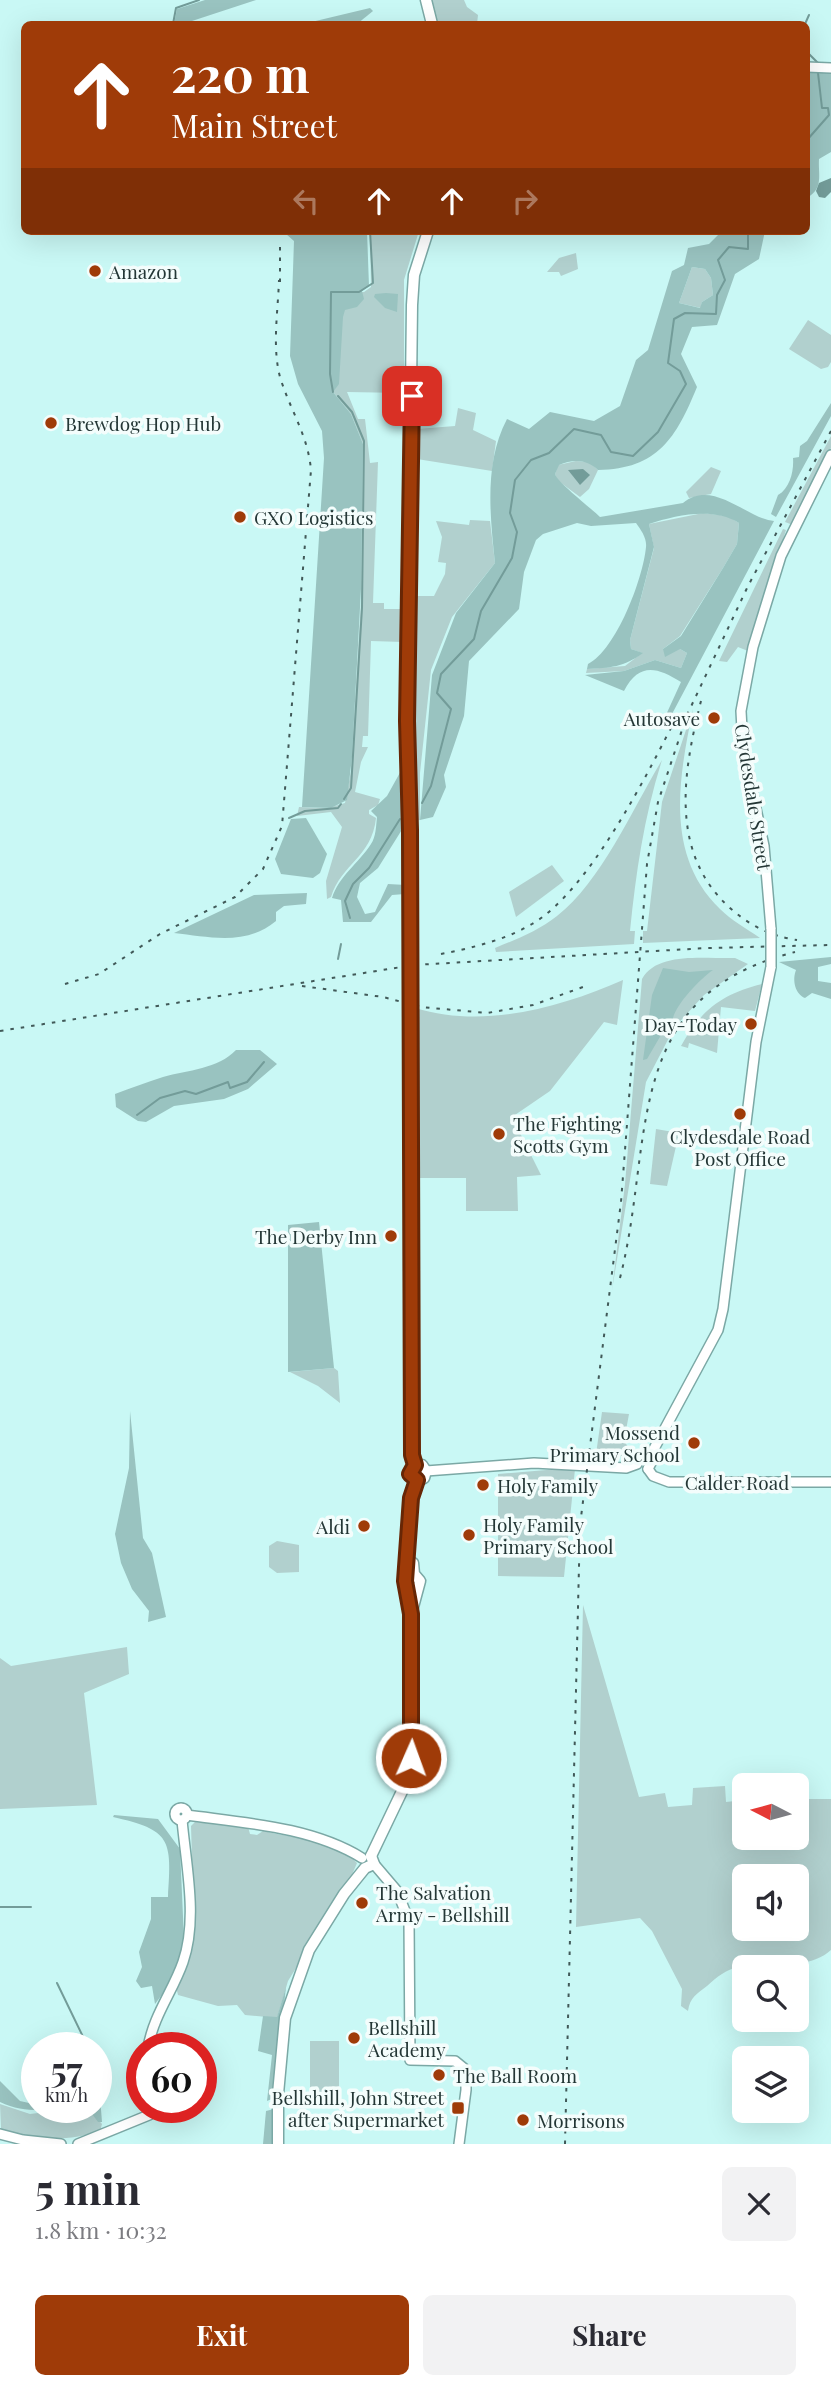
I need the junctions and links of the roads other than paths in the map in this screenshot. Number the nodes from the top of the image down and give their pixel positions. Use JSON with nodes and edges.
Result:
{"nodes":[{"id":1,"x":426,"y":0,"type":"edge"},
{"id":2,"x":431,"y":21,"type":"edge"},
{"id":3,"x":810,"y":67,"type":"edge"},
{"id":4,"x":828,"y":68,"type":"edge"},
{"id":5,"x":426,"y":236,"type":"edge"},
{"id":6,"x":831,"y":455,"type":"edge"},
{"id":7,"x":649,"y":1458,"type":"junction"},
{"id":8,"x":637,"y":1464,"type":"junction"},
{"id":9,"x":415,"y":1465,"type":"junction"},
{"id":10,"x":648,"y":1469,"type":"junction"},
{"id":11,"x":426,"y":1471,"type":"junction"},
{"id":12,"x":417,"y":1480,"type":"junction"},
{"id":13,"x":831,"y":1482,"type":"edge"},
{"id":14,"x":368,"y":1862,"type":"junction"},
{"id":15,"x":152,"y":2032,"type":"edge"},
{"id":16,"x":126,"y":2122,"type":"edge"},
{"id":17,"x":0,"y":2134,"type":"edge"},
{"id":18,"x":61,"y":2144,"type":"edge"},
{"id":19,"x":78,"y":2144,"type":"edge"},
{"id":20,"x":278,"y":2144,"type":"edge"},
{"id":21,"x":459,"y":2144,"type":"edge"}],
"edges":[{"from":1,"to":2,"type":"main road"},
{"from":3,"to":4,"type":"main road"},
{"from":5,"to":9,"type":"main road","bridge":true},
{"from":6,"to":7,"type":"main road","name":"Clydesdale Street","bridge":true},
{"from":7,"to":8,"type":"main road"},
{"from":7,"to":10,"type":"main road"},
{"from":8,"to":10,"type":"main road"},
{"from":8,"to":11,"type":"main road"},
{"from":9,"to":11,"type":"main road"},
{"from":9,"to":12,"type":"main road"},
{"from":10,"to":13,"type":"main road","name":"Calder Road"},
{"from":11,"to":12,"type":"main road"},
{"from":12,"to":14,"type":"main road"},
{"from":14,"to":15,"type":"main road"},
{"from":14,"to":20,"type":"main road"},
{"from":14,"to":21,"type":"main road"},
{"from":16,"to":19,"type":"main road"},
{"from":17,"to":18,"type":"main road"}]}
